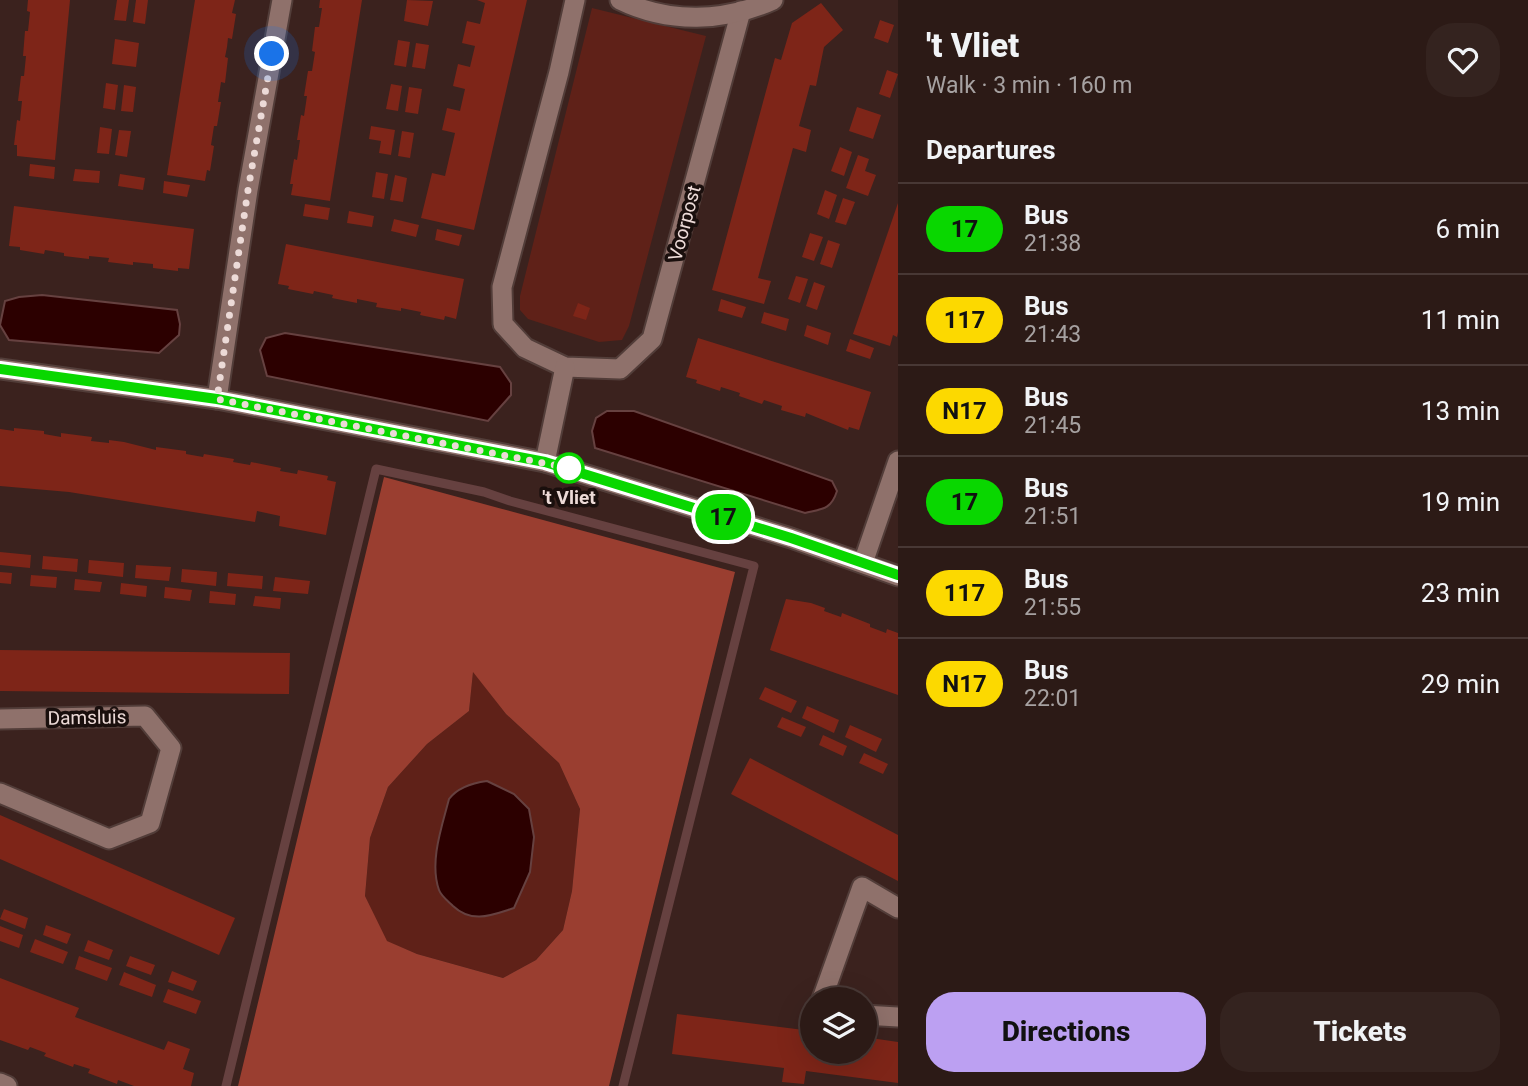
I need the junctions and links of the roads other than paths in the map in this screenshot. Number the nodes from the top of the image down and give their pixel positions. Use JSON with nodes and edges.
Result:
{"nodes":[{"id":1,"x":282,"y":0,"type":"edge"},
{"id":2,"x":575,"y":0,"type":"edge"},
{"id":3,"x":620,"y":0,"type":"edge"},
{"id":4,"x":773,"y":0,"type":"edge"},
{"id":5,"x":741,"y":11,"type":"junction"},
{"id":6,"x":565,"y":367,"type":"junction"},
{"id":7,"x":0,"y":369,"type":"edge"},
{"id":8,"x":217,"y":399,"type":"junction"},
{"id":9,"x":898,"y":461,"type":"edge"},
{"id":10,"x":545,"y":462,"type":"junction"},
{"id":11,"x":863,"y":563,"type":"junction"},
{"id":12,"x":898,"y":576,"type":"edge"},
{"id":13,"x":0,"y":719,"type":"edge"},
{"id":14,"x":0,"y":793,"type":"edge"},
{"id":15,"x":898,"y":908,"type":"edge"},
{"id":16,"x":826,"y":987,"type":"edge"},
{"id":17,"x":877,"y":1016,"type":"edge"},
{"id":18,"x":898,"y":1017,"type":"edge"},
{"id":19,"x":0,"y":1083,"type":"edge"},
{"id":20,"x":8,"y":1086,"type":"edge"}],
"edges":[{"from":1,"to":8,"type":"street"},
{"from":2,"to":6,"type":"street","name":"Voorpost"},
{"from":3,"to":5,"type":"street"},
{"from":4,"to":5,"type":"street"},
{"from":5,"to":6,"type":"street","name":"Voorpost"},
{"from":6,"to":10,"type":"street"},
{"from":7,"to":8,"type":"street"},
{"from":8,"to":10,"type":"street"},
{"from":9,"to":11,"type":"street"},
{"from":10,"to":11,"type":"street"},
{"from":11,"to":12,"type":"street"},
{"from":13,"to":14,"type":"street","name":"Damsluis"},
{"from":15,"to":16,"type":"street"},
{"from":17,"to":18,"type":"street"},
{"from":19,"to":20,"type":"street"}]}
